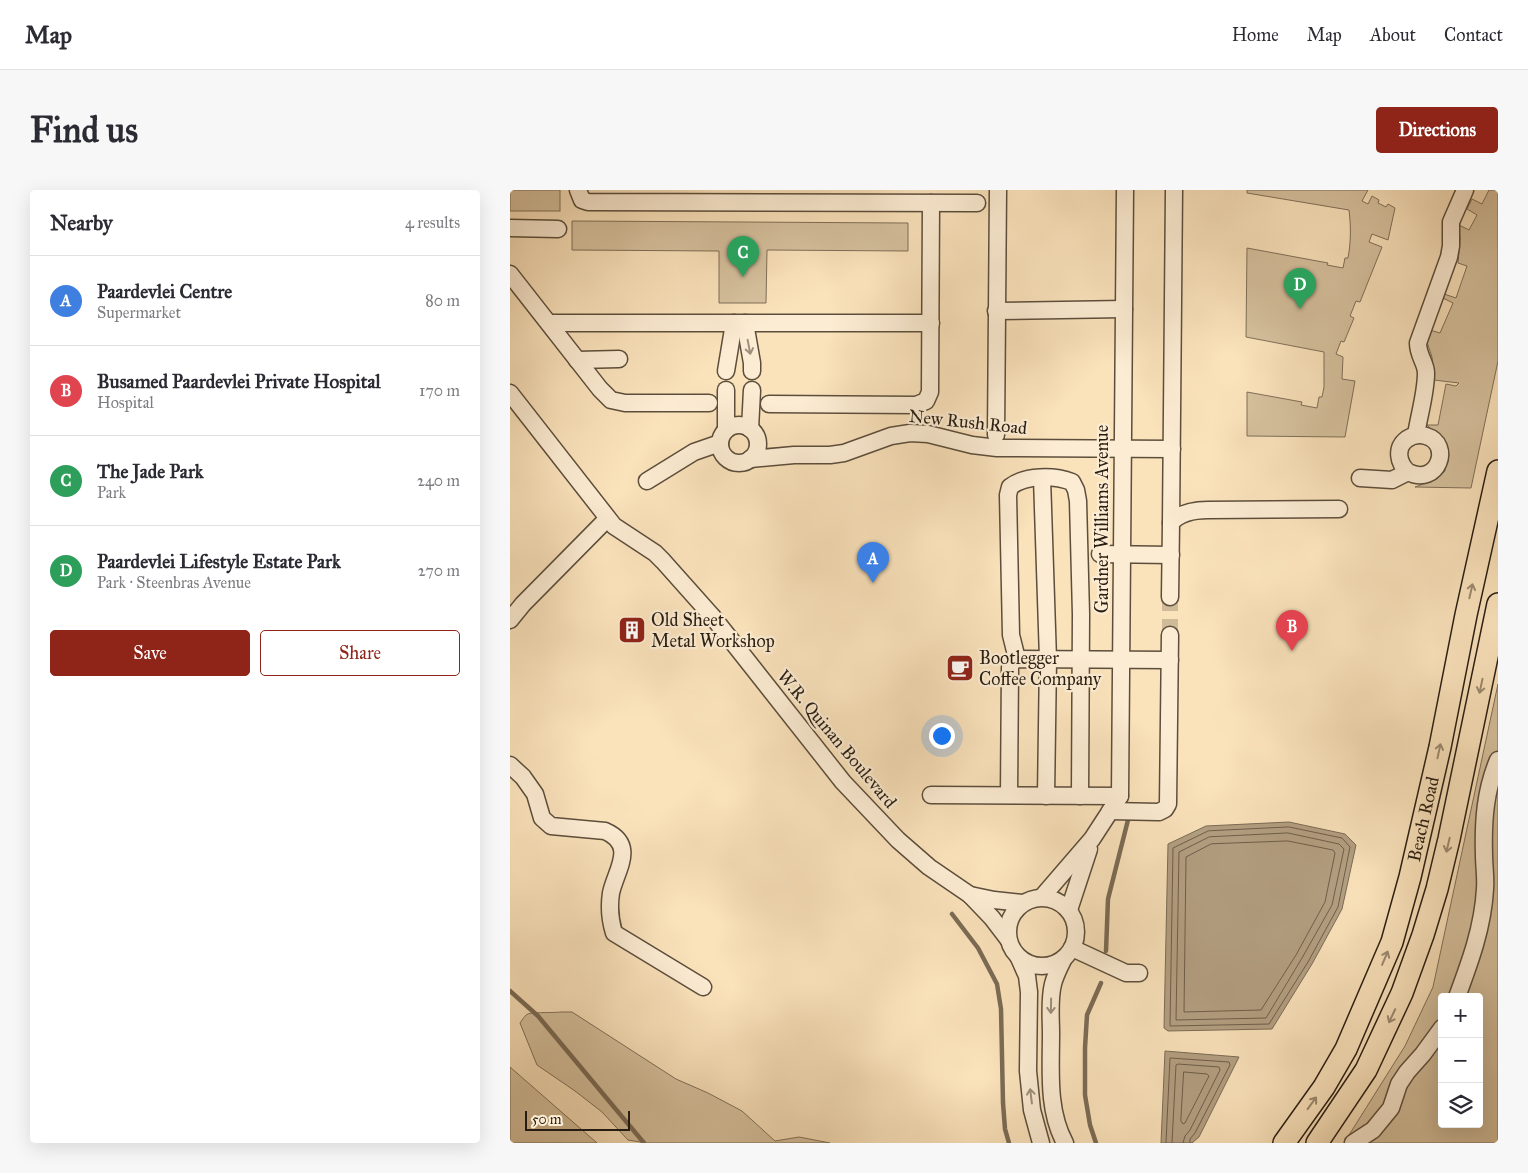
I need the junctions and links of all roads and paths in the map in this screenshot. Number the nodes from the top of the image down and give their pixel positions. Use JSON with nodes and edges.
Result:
{"nodes":[{"id":1,"x":578,"y":190,"type":"edge"},
{"id":2,"x":998,"y":190,"type":"edge"},
{"id":3,"x":1125,"y":190,"type":"edge"},
{"id":4,"x":1174,"y":190,"type":"edge"},
{"id":5,"x":1466,"y":190,"type":"edge"},
{"id":6,"x":615,"y":196,"type":"edge"},
{"id":7,"x":748,"y":196,"type":"edge"},
{"id":8,"x":931,"y":203,"type":"junction"},
{"id":9,"x":977,"y":204,"type":"dead end"},
{"id":10,"x":510,"y":228,"type":"edge"},
{"id":11,"x":558,"y":229,"type":"dead end"},
{"id":12,"x":510,"y":274,"type":"edge"},
{"id":13,"x":1124,"y":309,"type":"junction"},
{"id":14,"x":996,"y":311,"type":"junction"},
{"id":15,"x":549,"y":323,"type":"junction"},
{"id":16,"x":739,"y":323,"type":"junction"},
{"id":17,"x":931,"y":323,"type":"junction"},
{"id":18,"x":619,"y":359,"type":"dead end"},
{"id":19,"x":577,"y":360,"type":"junction"},
{"id":20,"x":726,"y":371,"type":"dead end"},
{"id":21,"x":752,"y":371,"type":"dead end"},
{"id":22,"x":726,"y":390,"type":"dead end"},
{"id":23,"x":752,"y":390,"type":"dead end"},
{"id":24,"x":510,"y":393,"type":"edge"},
{"id":25,"x":709,"y":404,"type":"dead end"},
{"id":26,"x":769,"y":404,"type":"dead end"},
{"id":27,"x":996,"y":435,"type":"dead end"},
{"id":28,"x":1416,"y":435,"type":"junction"},
{"id":29,"x":723,"y":436,"type":"junction"},
{"id":30,"x":754,"y":436,"type":"junction"},
{"id":31,"x":1123,"y":449,"type":"junction"},
{"id":32,"x":1172,"y":449,"type":"junction"},
{"id":33,"x":794,"y":455,"type":"junction"},
{"id":34,"x":727,"y":459,"type":"junction"},
{"id":35,"x":750,"y":459,"type":"junction"},
{"id":36,"x":680,"y":461,"type":"junction"},
{"id":37,"x":1408,"y":472,"type":"junction"},
{"id":38,"x":1498,"y":472,"type":"edge"},
{"id":39,"x":1042,"y":478,"type":"junction"},
{"id":40,"x":1360,"y":478,"type":"dead end"},
{"id":41,"x":647,"y":481,"type":"dead end"},
{"id":42,"x":1339,"y":510,"type":"dead end"},
{"id":43,"x":608,"y":519,"type":"junction"},
{"id":44,"x":1171,"y":523,"type":"junction"},
{"id":45,"x":1100,"y":554,"type":"dead end"},
{"id":46,"x":1122,"y":554,"type":"junction"},
{"id":47,"x":1171,"y":555,"type":"junction"},
{"id":48,"x":1170,"y":597,"type":"tunnel mouth"},
{"id":49,"x":1498,"y":604,"type":"edge"},
{"id":50,"x":510,"y":620,"type":"edge"},
{"id":51,"x":1170,"y":634,"type":"tunnel mouth"},
{"id":52,"x":1017,"y":659,"type":"junction"},
{"id":53,"x":1048,"y":659,"type":"junction"},
{"id":54,"x":1081,"y":659,"type":"junction"},
{"id":55,"x":1121,"y":659,"type":"junction"},
{"id":56,"x":1170,"y":660,"type":"junction"},
{"id":57,"x":1498,"y":760,"type":"edge"},
{"id":58,"x":510,"y":765,"type":"edge"},
{"id":59,"x":931,"y":795,"type":"dead end"},
{"id":60,"x":1009,"y":795,"type":"junction"},
{"id":61,"x":1046,"y":796,"type":"junction"},
{"id":62,"x":1080,"y":796,"type":"junction"},
{"id":63,"x":1120,"y":796,"type":"junction"},
{"id":64,"x":1110,"y":811,"type":"junction"},
{"id":65,"x":1092,"y":839,"type":"junction"},
{"id":66,"x":970,"y":895,"type":"junction"},
{"id":67,"x":1042,"y":897,"type":"junction"},
{"id":68,"x":1022,"y":903,"type":"junction"},
{"id":69,"x":1069,"y":910,"type":"junction"},
{"id":70,"x":1008,"y":939,"type":"junction"},
{"id":71,"x":1067,"y":954,"type":"junction"},
{"id":72,"x":1019,"y":958,"type":"junction"},
{"id":73,"x":1139,"y":973,"type":"dead end"},
{"id":74,"x":703,"y":987,"type":"dead end"},
{"id":75,"x":1459,"y":993,"type":"edge"},
{"id":76,"x":1438,"y":1033,"type":"edge"},
{"id":77,"x":1041,"y":1143,"type":"edge"},
{"id":78,"x":1065,"y":1143,"type":"edge"},
{"id":79,"x":1284,"y":1143,"type":"edge"},
{"id":80,"x":1317,"y":1143,"type":"edge"},
{"id":81,"x":1353,"y":1143,"type":"edge"}],
"edges":[{"from":1,"to":6,"type":"street"},
{"from":2,"to":14,"type":"street"},
{"from":3,"to":13,"type":"street","name":"Gardner Williams Avenue"},
{"from":4,"to":32,"type":"street"},
{"from":5,"to":28,"type":"street"},
{"from":6,"to":7,"type":"street"},
{"from":7,"to":8,"type":"street"},
{"from":8,"to":9,"type":"street"},
{"from":8,"to":17,"type":"street"},
{"from":10,"to":11,"type":"street"},
{"from":12,"to":15,"type":"street"},
{"from":13,"to":14,"type":"street"},
{"from":13,"to":31,"type":"street","name":"Gardner Williams Avenue"},
{"from":14,"to":27,"type":"street"},
{"from":15,"to":16,"type":"street"},
{"from":15,"to":19,"type":"street"},
{"from":16,"to":17,"type":"street"},
{"from":16,"to":20,"type":"street"},
{"from":16,"to":21,"type":"street","one_way":true},
{"from":17,"to":26,"type":"street"},
{"from":18,"to":19,"type":"street"},
{"from":19,"to":25,"type":"street"},
{"from":22,"to":29,"type":"street"},
{"from":23,"to":30,"type":"street"},
{"from":24,"to":43,"type":"street","name":"W.R. Quinan Boulevard"},
{"from":28,"to":37,"type":"street"},
{"from":28,"to":37,"type":"street"},
{"from":29,"to":30,"type":"street","name":"New Rush Road"},
{"from":29,"to":34,"type":"street"},
{"from":29,"to":36,"type":"street","name":"New Rush Road"},
{"from":30,"to":33,"type":"street","name":"New Rush Road"},
{"from":30,"to":35,"type":"street"},
{"from":31,"to":32,"type":"street","name":"New Rush Road"},
{"from":31,"to":33,"type":"street","name":"New Rush Road"},
{"from":31,"to":46,"type":"street","name":"Gardner Williams Avenue"},
{"from":32,"to":44,"type":"street"},
{"from":33,"to":35,"type":"street","name":"New Rush Road"},
{"from":34,"to":35,"type":"street","name":"New Rush Road"},
{"from":34,"to":36,"type":"street","name":"New Rush Road"},
{"from":36,"to":41,"type":"street","name":"New Rush Road"},
{"from":37,"to":40,"type":"street"},
{"from":79,"to":38,"type":"main road","name":"Beach Road","one_way":true},
{"from":39,"to":52,"type":"street"},
{"from":39,"to":53,"type":"street"},
{"from":39,"to":54,"type":"street"},
{"from":42,"to":44,"type":"street"},
{"from":43,"to":50,"type":"street"},
{"from":43,"to":66,"type":"street","name":"W.R. Quinan Boulevard"},
{"from":44,"to":47,"type":"street"},
{"from":45,"to":46,"type":"street"},
{"from":46,"to":47,"type":"street"},
{"from":46,"to":55,"type":"street","name":"Gardner Williams Avenue"},
{"from":47,"to":48,"type":"street"},
{"from":49,"to":80,"type":"main road","name":"Beach Road","one_way":true},
{"from":51,"to":56,"type":"street"},
{"from":52,"to":53,"type":"street"},
{"from":52,"to":60,"type":"street"},
{"from":53,"to":54,"type":"street"},
{"from":53,"to":61,"type":"street"},
{"from":54,"to":55,"type":"street"},
{"from":54,"to":62,"type":"street"},
{"from":55,"to":56,"type":"street"},
{"from":55,"to":63,"type":"street","name":"Gardner Williams Avenue"},
{"from":56,"to":64,"type":"street"},
{"from":57,"to":75,"type":"street"},
{"from":58,"to":74,"type":"street"},
{"from":59,"to":60,"type":"street"},
{"from":60,"to":61,"type":"street"},
{"from":61,"to":62,"type":"street"},
{"from":62,"to":63,"type":"street"},
{"from":63,"to":64,"type":"street"},
{"from":64,"to":65,"type":"street"},
{"from":65,"to":67,"type":"street"},
{"from":65,"to":69,"type":"street"},
{"from":66,"to":68,"type":"street","name":"W.R. Quinan Boulevard"},
{"from":66,"to":70,"type":"street","name":"W.R. Quinan Boulevard"},
{"from":67,"to":68,"type":"street","name":"W.R. Quinan Boulevard"},
{"from":67,"to":69,"type":"street"},
{"from":68,"to":70,"type":"street"},
{"from":69,"to":71,"type":"street"},
{"from":70,"to":72,"type":"street","name":"W.R. Quinan Boulevard"},
{"from":71,"to":72,"type":"street"},
{"from":71,"to":73,"type":"street"},
{"from":71,"to":78,"type":"street","one_way":true},
{"from":77,"to":72,"type":"street","name":"W.R. Quinan Boulevard","one_way":true},
{"from":76,"to":81,"type":"street"}]}
